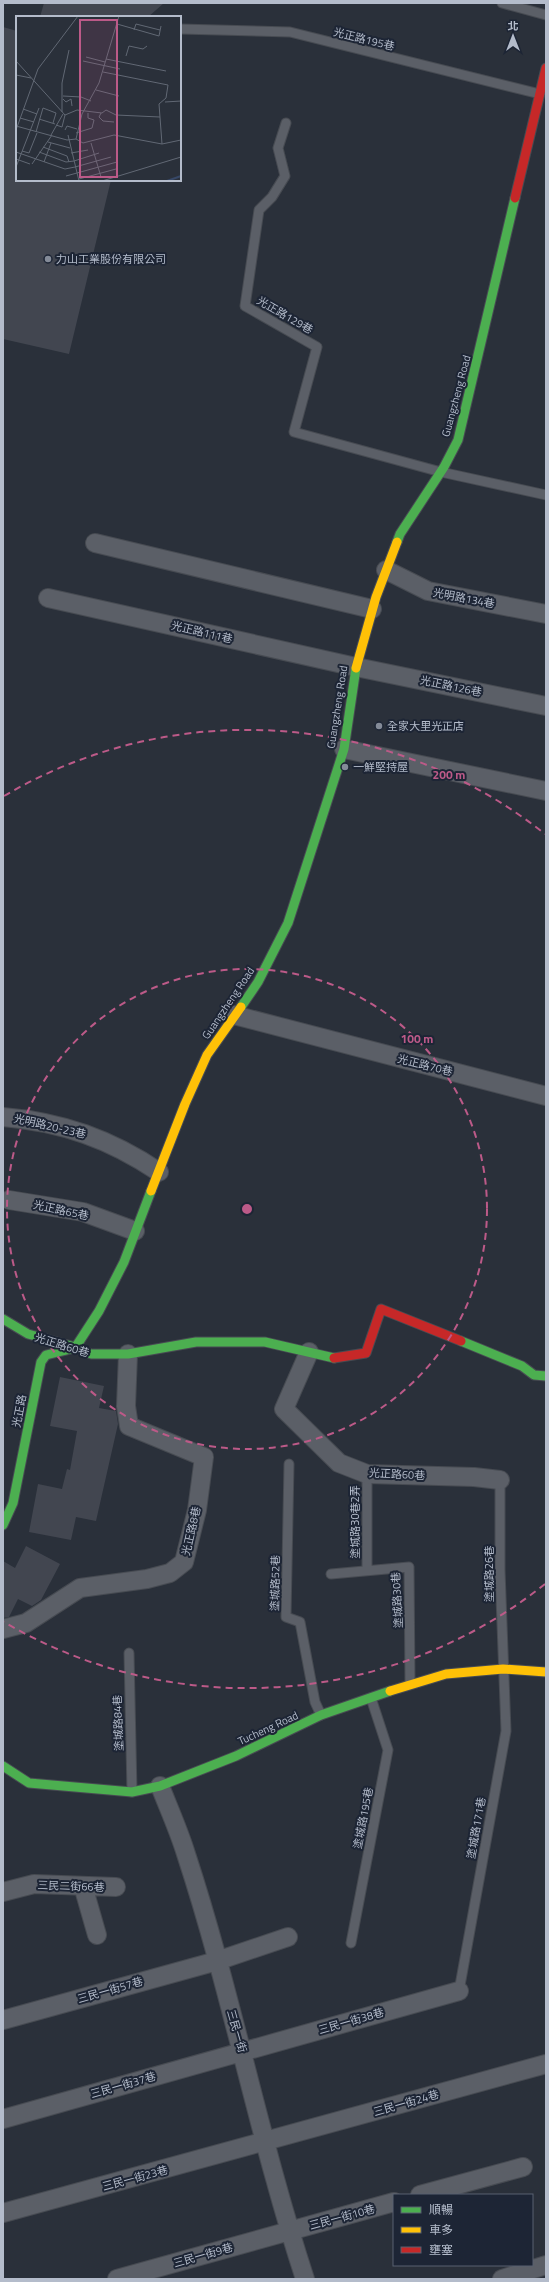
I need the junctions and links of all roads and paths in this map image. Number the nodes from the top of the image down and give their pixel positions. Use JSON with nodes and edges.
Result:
{"nodes":[{"id":1,"x":502,"y":3,"type":"edge"},
{"id":2,"x":546,"y":14,"type":"edge"},
{"id":3,"x":181,"y":29,"type":"edge"},
{"id":4,"x":546,"y":68,"type":"edge"},
{"id":5,"x":540,"y":94,"type":"junction"},
{"id":6,"x":286,"y":123,"type":"dead end"},
{"id":7,"x":441,"y":472,"type":"junction"},
{"id":8,"x":546,"y":495,"type":"edge"},
{"id":9,"x":96,"y":543,"type":"dead end"},
{"id":10,"x":386,"y":570,"type":"junction"},
{"id":11,"x":48,"y":598,"type":"dead end"},
{"id":12,"x":372,"y":609,"type":"junction"},
{"id":13,"x":546,"y":614,"type":"edge"},
{"id":14,"x":356,"y":667,"type":"junction"},
{"id":15,"x":546,"y":706,"type":"edge"},
{"id":16,"x":344,"y":749,"type":"junction"},
{"id":17,"x":546,"y":791,"type":"edge"},
{"id":18,"x":234,"y":1015,"type":"junction"},
{"id":19,"x":546,"y":1096,"type":"edge"},
{"id":20,"x":3,"y":1117,"type":"edge"},
{"id":21,"x":159,"y":1172,"type":"junction"},
{"id":22,"x":10,"y":1200,"type":"dead end"},
{"id":23,"x":135,"y":1232,"type":"junction"},
{"id":24,"x":3,"y":1319,"type":"edge"},
{"id":25,"x":75,"y":1347,"type":"junction"},
{"id":26,"x":309,"y":1352,"type":"junction"},
{"id":27,"x":128,"y":1354,"type":"junction"},
{"id":28,"x":546,"y":1376,"type":"edge"},
{"id":29,"x":289,"y":1464,"type":"dead end"},
{"id":30,"x":366,"y":1474,"type":"junction"},
{"id":31,"x":500,"y":1480,"type":"joint"},
{"id":32,"x":3,"y":1525,"type":"edge"},
{"id":33,"x":367,"y":1570,"type":"junction"},
{"id":34,"x":331,"y":1574,"type":"dead end"},
{"id":35,"x":3,"y":1629,"type":"edge"},
{"id":36,"x":129,"y":1653,"type":"dead end"},
{"id":37,"x":503,"y":1669,"type":"junction"},
{"id":38,"x":546,"y":1672,"type":"edge"},
{"id":39,"x":410,"y":1684,"type":"junction"},
{"id":40,"x":371,"y":1698,"type":"junction"},
{"id":41,"x":321,"y":1715,"type":"junction"},
{"id":42,"x":3,"y":1766,"type":"edge"},
{"id":43,"x":160,"y":1786,"type":"junction"},
{"id":44,"x":132,"y":1792,"type":"junction"},
{"id":45,"x":83,"y":1886,"type":"junction"},
{"id":46,"x":116,"y":1887,"type":"dead end"},
{"id":47,"x":3,"y":1892,"type":"edge"},
{"id":48,"x":97,"y":1935,"type":"dead end"},
{"id":49,"x":288,"y":1937,"type":"dead end"},
{"id":50,"x":351,"y":1943,"type":"dead end"},
{"id":51,"x":217,"y":1961,"type":"junction"},
{"id":52,"x":459,"y":1991,"type":"joint"},
{"id":53,"x":3,"y":2020,"type":"edge"},
{"id":54,"x":243,"y":2051,"type":"junction"},
{"id":55,"x":546,"y":2064,"type":"edge"},
{"id":56,"x":3,"y":2119,"type":"edge"},
{"id":57,"x":266,"y":2142,"type":"junction"},
{"id":58,"x":523,"y":2167,"type":"dead end"},
{"id":59,"x":424,"y":2194,"type":"edge"},
{"id":60,"x":393,"y":2202,"type":"edge"},
{"id":61,"x":3,"y":2213,"type":"edge"},
{"id":62,"x":289,"y":2231,"type":"junction"},
{"id":63,"x":546,"y":2265,"type":"edge"},
{"id":64,"x":117,"y":2279,"type":"edge"},
{"id":65,"x":305,"y":2279,"type":"edge"},
{"id":66,"x":502,"y":2279,"type":"edge"}],
"edges":[{"from":1,"to":2,"type":"lane"},
{"from":3,"to":5,"type":"lane","name":"光正路195巷"},
{"from":4,"to":5,"type":"street","name":"Guangzheng Road"},
{"from":5,"to":7,"type":"street","name":"Guangzheng Road"},
{"from":6,"to":7,"type":"lane","name":"光正路129巷"},
{"from":7,"to":8,"type":"lane"},
{"from":7,"to":10,"type":"street","name":"Guangzheng Road"},
{"from":9,"to":12,"type":"street"},
{"from":10,"to":12,"type":"street","name":"Guangzheng Road"},
{"from":10,"to":13,"type":"street","name":"光明路134巷"},
{"from":11,"to":14,"type":"street","name":"光正路111巷"},
{"from":12,"to":14,"type":"street","name":"Guangzheng Road"},
{"from":14,"to":15,"type":"street","name":"光正路126巷"},
{"from":14,"to":16,"type":"street","name":"Guangzheng Road"},
{"from":16,"to":17,"type":"street"},
{"from":16,"to":18,"type":"street","name":"Guangzheng Road"},
{"from":18,"to":19,"type":"street","name":"光正路70巷"},
{"from":18,"to":21,"type":"street","name":"Guangzheng Road"},
{"from":20,"to":21,"type":"street","name":"光明路20-23巷"},
{"from":21,"to":23,"type":"street","name":"Guangzheng Road"},
{"from":22,"to":23,"type":"street","name":"光正路65巷"},
{"from":23,"to":25,"type":"street","name":"Guangzheng Road"},
{"from":24,"to":25,"type":"street","name":"光正路60巷"},
{"from":25,"to":27,"type":"street","name":"光正路60巷"},
{"from":25,"to":32,"type":"street","name":"光正路"},
{"from":26,"to":27,"type":"street","name":"光正路60巷"},
{"from":26,"to":28,"type":"street","name":"光正路60巷"},
{"from":26,"to":30,"type":"street","name":"光正路60巷"},
{"from":27,"to":35,"type":"street","name":"光正路8巷"},
{"from":29,"to":41,"type":"lane","name":"塗城路52巷"},
{"from":30,"to":31,"type":"street","name":"光正路60巷"},
{"from":30,"to":33,"type":"lane","name":"塗城路30巷2弄"},
{"from":31,"to":37,"type":"lane","name":"塗城路26巷"},
{"from":33,"to":34,"type":"lane","name":"塗城路30巷"},
{"from":33,"to":39,"type":"lane","name":"塗城路30巷"},
{"from":36,"to":44,"type":"lane","name":"塗城路84巷"},
{"from":37,"to":38,"type":"street","name":"Tucheng Road"},
{"from":37,"to":39,"type":"street","name":"Tucheng Road"},
{"from":37,"to":52,"type":"lane","name":"塗城路171巷"},
{"from":39,"to":40,"type":"street","name":"Tucheng Road"},
{"from":40,"to":41,"type":"street","name":"Tucheng Road"},
{"from":40,"to":50,"type":"lane","name":"塗城路195巷"},
{"from":41,"to":43,"type":"street","name":"Tucheng Road"},
{"from":42,"to":44,"type":"street","name":"Tucheng Road"},
{"from":43,"to":44,"type":"street","name":"Tucheng Road"},
{"from":43,"to":51,"type":"street","name":"三民一街"},
{"from":45,"to":46,"type":"street","name":"三民二街66巷"},
{"from":45,"to":47,"type":"street","name":"三民二街66巷"},
{"from":45,"to":48,"type":"street"},
{"from":49,"to":51,"type":"street","name":"三民一街57巷"},
{"from":51,"to":53,"type":"street","name":"三民一街57巷"},
{"from":51,"to":54,"type":"street","name":"三民一街"},
{"from":52,"to":54,"type":"street","name":"三民一街38巷"},
{"from":54,"to":56,"type":"street","name":"三民一街37巷"},
{"from":54,"to":57,"type":"street","name":"三民一街"},
{"from":55,"to":57,"type":"street","name":"三民一街24巷"},
{"from":57,"to":61,"type":"street","name":"三民一街23巷"},
{"from":57,"to":62,"type":"street","name":"三民一街"},
{"from":58,"to":59,"type":"street"},
{"from":60,"to":62,"type":"street","name":"三民一街10巷"},
{"from":62,"to":64,"type":"street","name":"三民一街9巷"},
{"from":62,"to":65,"type":"street","name":"三民一街"},
{"from":63,"to":66,"type":"street"}]}
